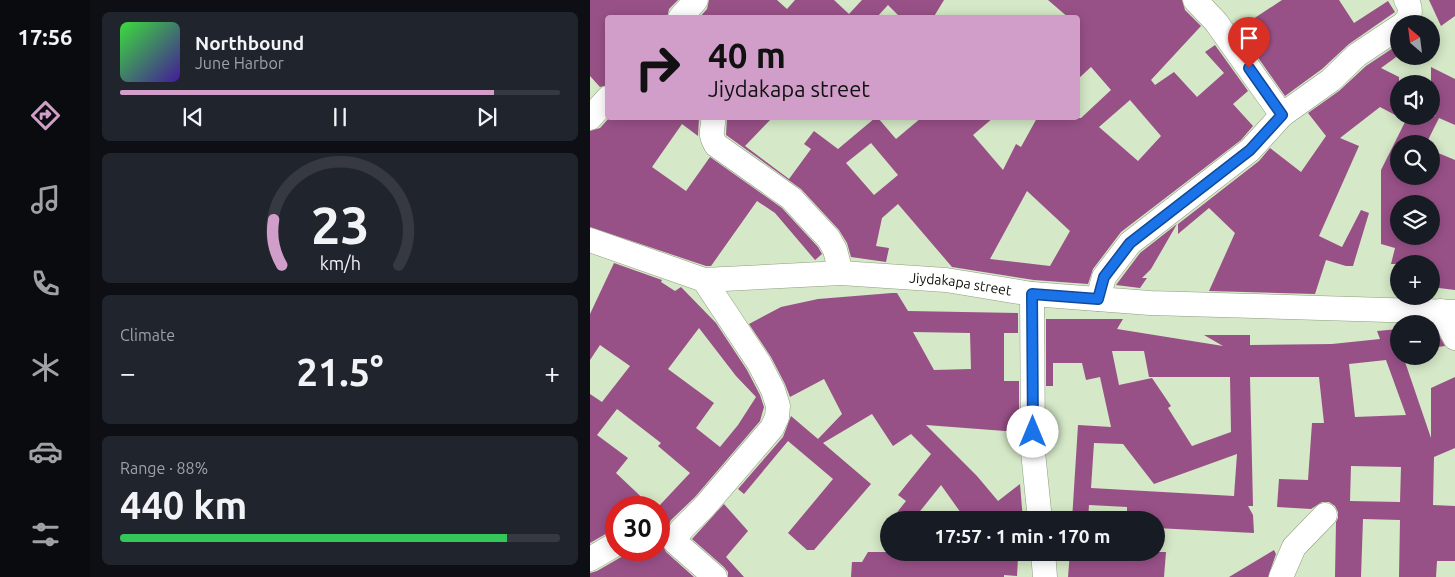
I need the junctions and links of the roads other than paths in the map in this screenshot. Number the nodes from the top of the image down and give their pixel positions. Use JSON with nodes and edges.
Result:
{"nodes":[{"id":1,"x":696,"y":0,"type":"edge"},
{"id":2,"x":1195,"y":0,"type":"edge"},
{"id":3,"x":1406,"y":0,"type":"edge"},
{"id":4,"x":683,"y":15,"type":"edge"},
{"id":5,"x":1409,"y":15,"type":"edge"},
{"id":6,"x":1390,"y":33,"type":"edge"},
{"id":7,"x":605,"y":101,"type":"edge"},
{"id":8,"x":1282,"y":115,"type":"junction"},
{"id":9,"x":590,"y":118,"type":"edge"},
{"id":10,"x":712,"y":120,"type":"edge"},
{"id":11,"x":590,"y":240,"type":"edge"},
{"id":12,"x":841,"y":273,"type":"junction"},
{"id":13,"x":704,"y":280,"type":"junction"},
{"id":14,"x":1032,"y":294,"type":"junction"},
{"id":15,"x":1098,"y":299,"type":"junction"},
{"id":16,"x":1448,"y":312,"type":"edge"},
{"id":17,"x":1455,"y":338,"type":"edge"},
{"id":18,"x":1039,"y":511,"type":"edge"},
{"id":19,"x":1325,"y":515,"type":"dead end"},
{"id":20,"x":670,"y":534,"type":"edge"},
{"id":21,"x":670,"y":538,"type":"edge"},
{"id":22,"x":605,"y":550,"type":"edge"},
{"id":23,"x":590,"y":559,"type":"edge"},
{"id":24,"x":1044,"y":561,"type":"edge"},
{"id":25,"x":715,"y":577,"type":"edge"},
{"id":26,"x":1045,"y":577,"type":"edge"},
{"id":27,"x":1281,"y":577,"type":"edge"}],
"edges":[{"from":1,"to":4,"type":"street"},
{"from":2,"to":8,"type":"street"},
{"from":3,"to":5,"type":"street"},
{"from":6,"to":8,"type":"street"},
{"from":7,"to":9,"type":"street"},
{"from":8,"to":15,"type":"street"},
{"from":10,"to":12,"type":"street"},
{"from":11,"to":13,"type":"street","name":"Jiydakapa street"},
{"from":12,"to":13,"type":"street","name":"Jiydakapa street"},
{"from":12,"to":14,"type":"street","name":"Jiydakapa street"},
{"from":13,"to":20,"type":"street"},
{"from":14,"to":15,"type":"street","name":"Jiydakapa street"},
{"from":14,"to":18,"type":"street"},
{"from":15,"to":16,"type":"street","name":"Jiydakapa street"},
{"from":16,"to":17,"type":"street"},
{"from":19,"to":27,"type":"street"},
{"from":21,"to":25,"type":"street"},
{"from":22,"to":23,"type":"street"},
{"from":24,"to":26,"type":"street"}]}
